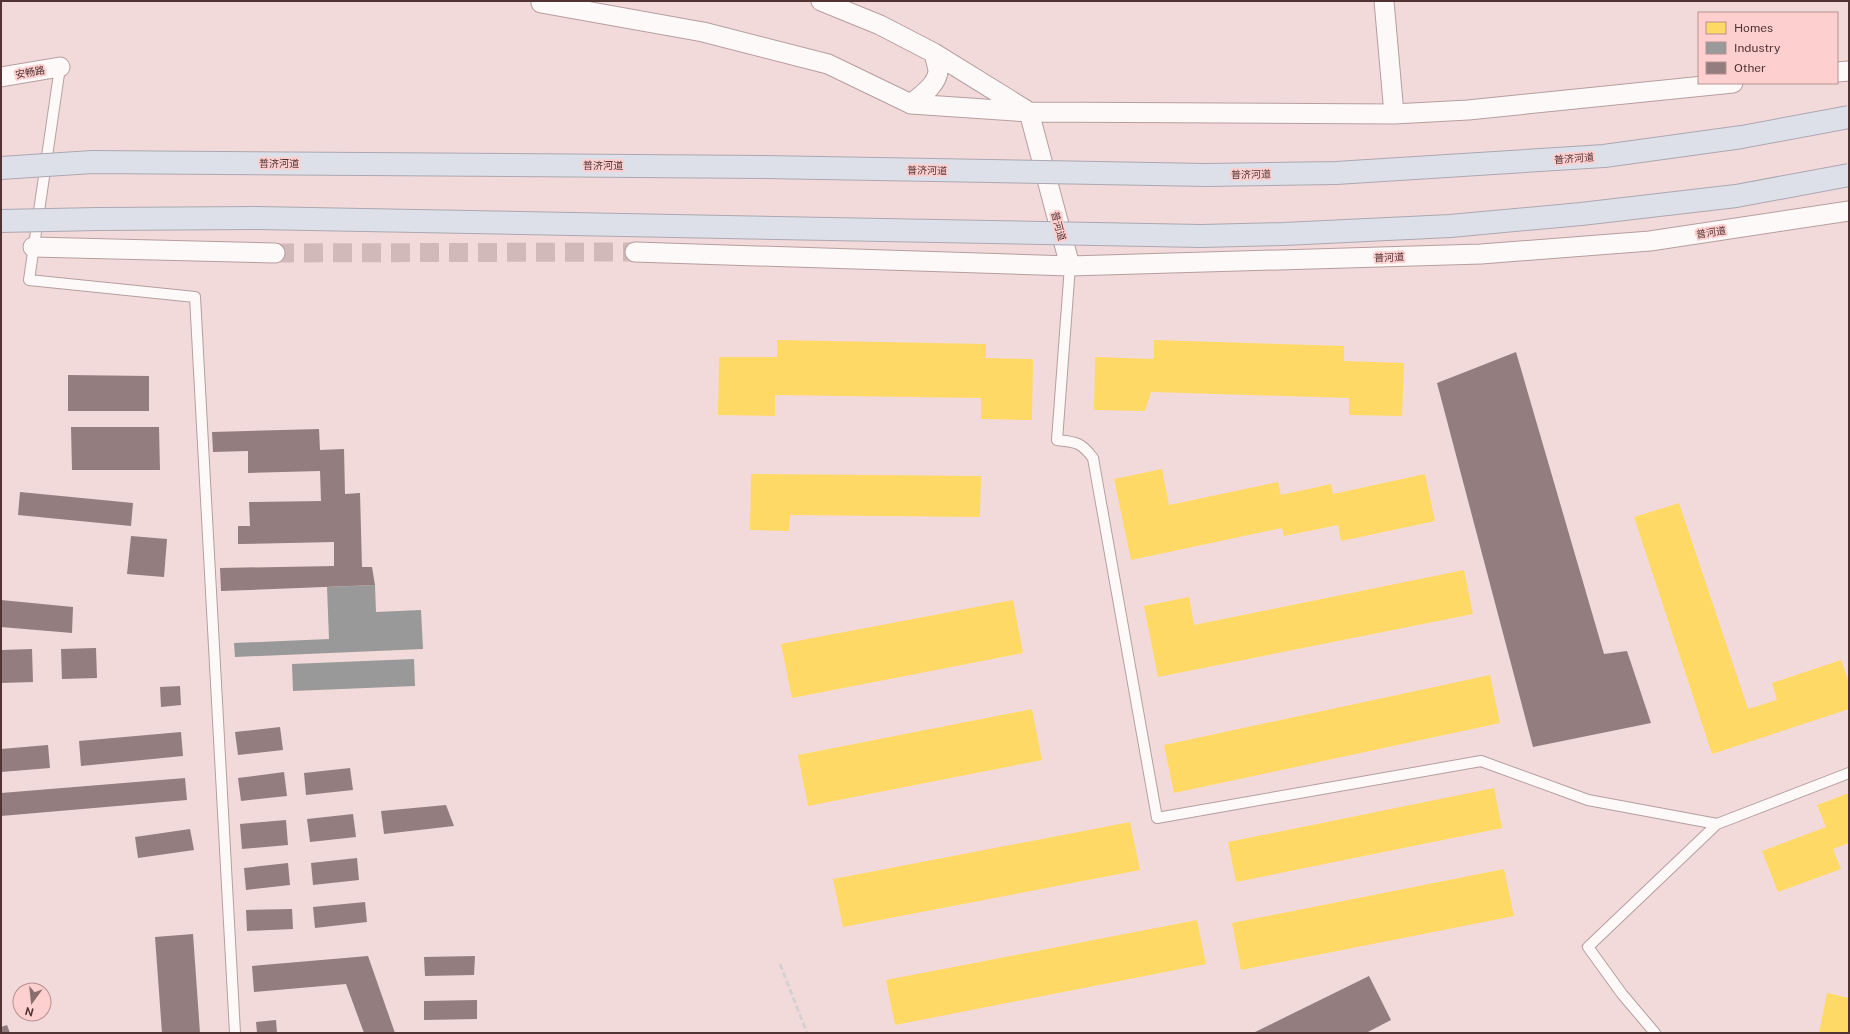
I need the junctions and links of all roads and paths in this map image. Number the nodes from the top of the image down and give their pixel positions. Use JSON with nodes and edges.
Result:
{"nodes":[{"id":1,"x":821,"y":1,"type":"edge"},
{"id":2,"x":1384,"y":1,"type":"edge"},
{"id":3,"x":541,"y":3,"type":"dead end"},
{"id":4,"x":934,"y":53,"type":"junction"},
{"id":5,"x":60,"y":67,"type":"joint"},
{"id":6,"x":1849,"y":71,"type":"edge"},
{"id":7,"x":1838,"y":72,"type":"edge"},
{"id":8,"x":1,"y":77,"type":"edge"},
{"id":9,"x":1723,"y":84,"type":"edge"},
{"id":10,"x":911,"y":104,"type":"junction"},
{"id":11,"x":1029,"y":112,"type":"junction"},
{"id":12,"x":1394,"y":114,"type":"junction"},
{"id":13,"x":1849,"y":116,"type":"edge"},
{"id":14,"x":1,"y":168,"type":"edge"},
{"id":15,"x":1849,"y":175,"type":"edge"},
{"id":16,"x":1849,"y":211,"type":"edge"},
{"id":17,"x":1,"y":221,"type":"edge"},
{"id":18,"x":33,"y":247,"type":"junction"},
{"id":19,"x":635,"y":252,"type":"tunnel mouth"},
{"id":20,"x":275,"y":253,"type":"tunnel mouth"},
{"id":21,"x":1070,"y":266,"type":"junction"},
{"id":22,"x":1849,"y":772,"type":"edge"},
{"id":23,"x":1717,"y":824,"type":"junction"},
{"id":24,"x":235,"y":1033,"type":"edge"},
{"id":25,"x":1656,"y":1033,"type":"edge"}],
"edges":[{"from":1,"to":4,"type":"street"},
{"from":2,"to":12,"type":"street"},
{"from":3,"to":10,"type":"street"},
{"from":4,"to":10,"type":"street"},
{"from":4,"to":11,"type":"street"},
{"from":5,"to":8,"type":"street","name":"安畅路"},
{"from":5,"to":18,"type":"lane"},
{"from":6,"to":7,"type":"street"},
{"from":9,"to":12,"type":"street"},
{"from":10,"to":11,"type":"street"},
{"from":11,"to":12,"type":"street"},
{"from":11,"to":21,"type":"street","name":"普河道"},
{"from":13,"to":14,"type":"highway","name":"普济河道","bridge":true},
{"from":15,"to":17,"type":"highway","bridge":true},
{"from":16,"to":21,"type":"street","name":"普河道"},
{"from":18,"to":20,"type":"street"},
{"from":18,"to":24,"type":"lane"},
{"from":19,"to":21,"type":"street"},
{"from":21,"to":23,"type":"lane"},
{"from":22,"to":23,"type":"lane"},
{"from":23,"to":25,"type":"lane"}]}
